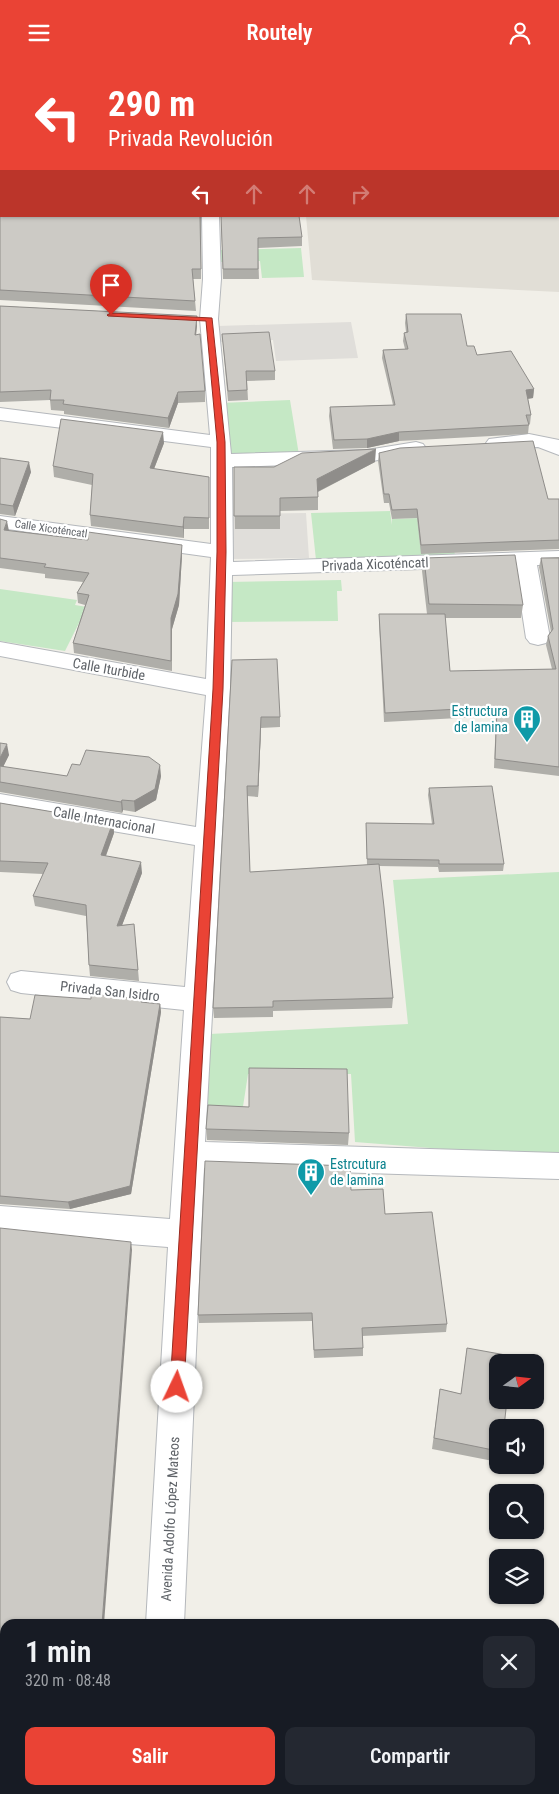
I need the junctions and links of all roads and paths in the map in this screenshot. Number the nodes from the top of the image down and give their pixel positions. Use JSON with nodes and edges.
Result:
{"nodes":[{"id":1,"x":210,"y":217,"type":"edge"},
{"id":2,"x":0,"y":414,"type":"edge"},
{"id":3,"x":474,"y":445,"type":"edge"},
{"id":4,"x":437,"y":447,"type":"edge"},
{"id":5,"x":559,"y":449,"type":"edge"},
{"id":6,"x":221,"y":452,"type":"junction"},
{"id":7,"x":0,"y":522,"type":"edge"},
{"id":8,"x":559,"y":558,"type":"edge"},
{"id":9,"x":525,"y":559,"type":"junction"},
{"id":10,"x":221,"y":561,"type":"junction"},
{"id":11,"x":538,"y":638,"type":"dead end"},
{"id":12,"x":0,"y":649,"type":"edge"},
{"id":13,"x":218,"y":689,"type":"junction"},
{"id":14,"x":0,"y":803,"type":"edge"},
{"id":15,"x":208,"y":838,"type":"junction"},
{"id":16,"x":21,"y":982,"type":"dead end"},
{"id":17,"x":199,"y":1000,"type":"junction"},
{"id":18,"x":189,"y":1155,"type":"junction"},
{"id":19,"x":559,"y":1166,"type":"edge"},
{"id":20,"x":0,"y":1220,"type":"edge"},
{"id":21,"x":184,"y":1234,"type":"junction"},
{"id":22,"x":166,"y":1619,"type":"edge"}],
"edges":[{"from":1,"to":6,"type":"street","name":"Avenida Adolfo López Mateos"},
{"from":2,"to":6,"type":"street"},
{"from":3,"to":5,"type":"street"},
{"from":4,"to":6,"type":"street"},
{"from":6,"to":10,"type":"street","name":"Avenida Adolfo López Mateos"},
{"from":7,"to":10,"type":"street","name":"Calle Xicoténcatl"},
{"from":8,"to":9,"type":"street","name":"Privada Xicoténcatl"},
{"from":9,"to":10,"type":"street","name":"Privada Xicoténcatl"},
{"from":9,"to":11,"type":"street"},
{"from":10,"to":13,"type":"street","name":"Avenida Adolfo López Mateos"},
{"from":12,"to":13,"type":"street","name":"Calle Iturbide"},
{"from":13,"to":15,"type":"street","name":"Avenida Adolfo López Mateos"},
{"from":14,"to":15,"type":"street","name":"Calle Internacional"},
{"from":15,"to":17,"type":"street","name":"Avenida Adolfo López Mateos"},
{"from":16,"to":17,"type":"street","name":"Privada San Isidro"},
{"from":17,"to":18,"type":"street","name":"Avenida Adolfo López Mateos"},
{"from":18,"to":19,"type":"street"},
{"from":18,"to":21,"type":"street","name":"Avenida Adolfo López Mateos"},
{"from":20,"to":21,"type":"street"},
{"from":21,"to":22,"type":"street","name":"Avenida Adolfo López Mateos"}]}
